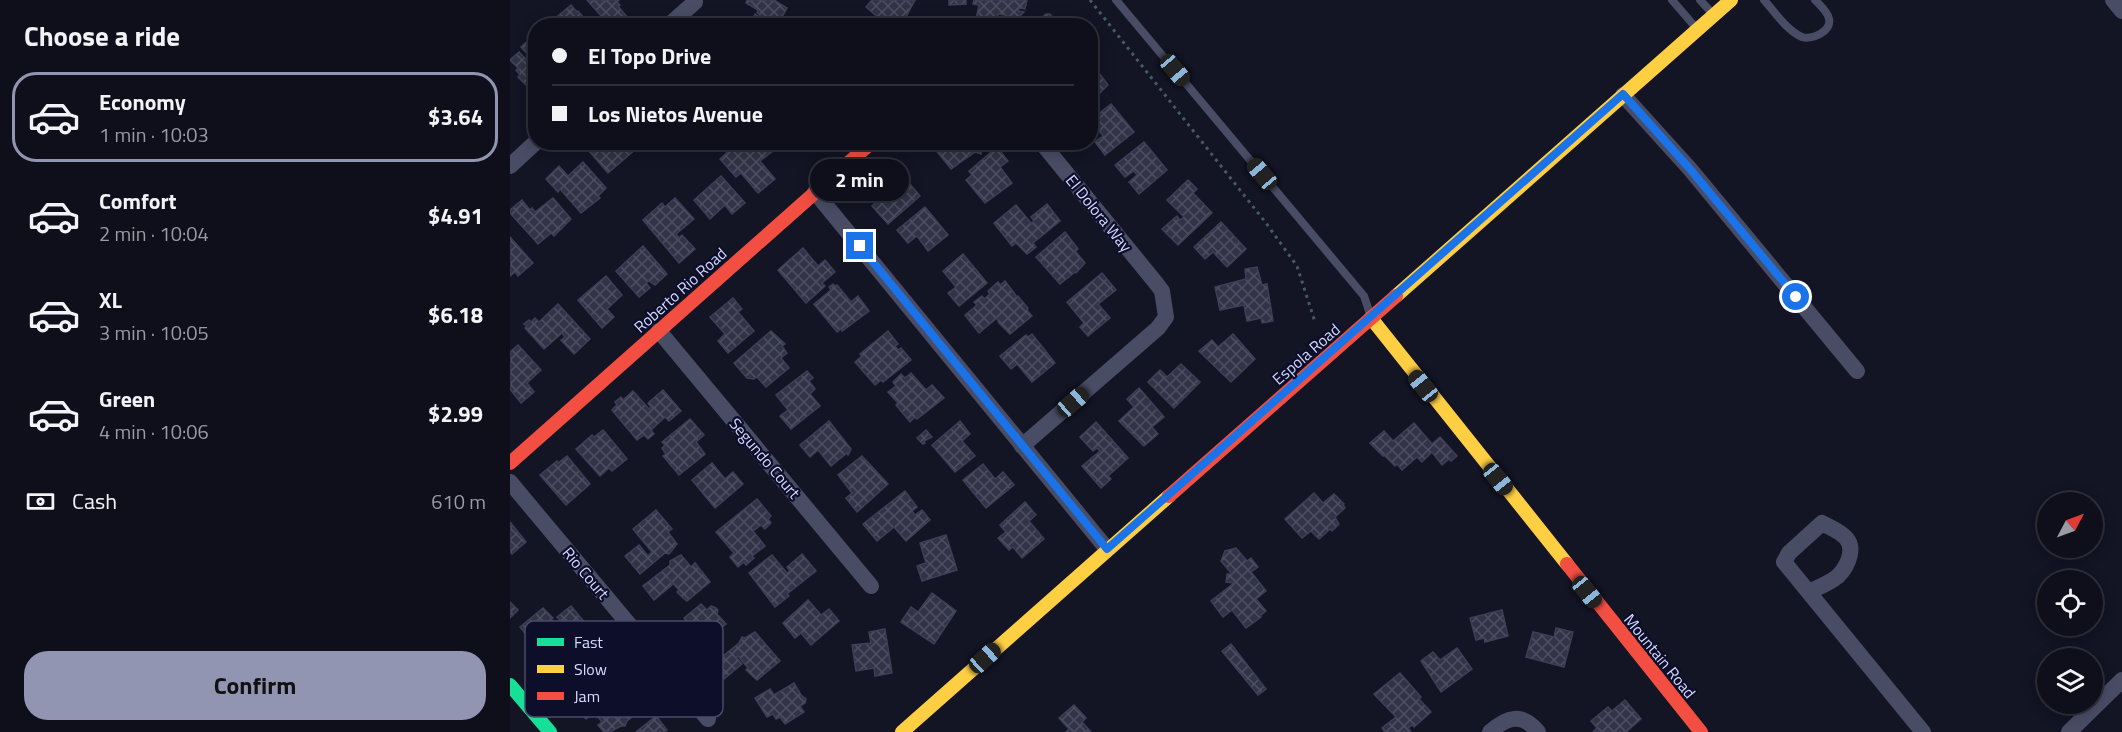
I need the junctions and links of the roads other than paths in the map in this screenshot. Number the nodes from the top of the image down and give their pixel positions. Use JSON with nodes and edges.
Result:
{"nodes":[{"id":1,"x":1116,"y":0,"type":"edge"},
{"id":2,"x":1672,"y":0,"type":"edge"},
{"id":3,"x":1700,"y":0,"type":"edge"},
{"id":4,"x":1731,"y":0,"type":"edge"},
{"id":5,"x":1764,"y":0,"type":"edge"},
{"id":6,"x":1815,"y":0,"type":"edge"},
{"id":7,"x":2113,"y":0,"type":"edge"},
{"id":8,"x":694,"y":2,"type":"dead end"},
{"id":9,"x":2122,"y":11,"type":"edge"},
{"id":10,"x":1714,"y":15,"type":"junction"},
{"id":11,"x":677,"y":18,"type":"edge"},
{"id":12,"x":1698,"y":30,"type":"junction"},
{"id":13,"x":1623,"y":94,"type":"junction"},
{"id":14,"x":528,"y":149,"type":"edge"},
{"id":15,"x":863,"y":150,"type":"edge"},
{"id":16,"x":1048,"y":150,"type":"edge"},
{"id":17,"x":510,"y":166,"type":"edge"},
{"id":18,"x":815,"y":192,"type":"junction"},
{"id":19,"x":1371,"y":318,"type":"junction"},
{"id":20,"x":659,"y":331,"type":"junction"},
{"id":21,"x":1857,"y":371,"type":"dead end"},
{"id":22,"x":1022,"y":446,"type":"junction"},
{"id":23,"x":510,"y":463,"type":"edge"},
{"id":24,"x":510,"y":482,"type":"edge"},
{"id":25,"x":1107,"y":549,"type":"junction"},
{"id":26,"x":871,"y":586,"type":"dead end"},
{"id":27,"x":1809,"y":592,"type":"dead end"},
{"id":28,"x":626,"y":621,"type":"edge"},
{"id":29,"x":2122,"y":680,"type":"edge"},
{"id":30,"x":510,"y":685,"type":"edge"},
{"id":31,"x":525,"y":703,"type":"edge"},
{"id":32,"x":537,"y":717,"type":"edge"},
{"id":33,"x":550,"y":732,"type":"edge"},
{"id":34,"x":902,"y":732,"type":"edge"},
{"id":35,"x":1490,"y":732,"type":"edge"},
{"id":36,"x":1538,"y":732,"type":"edge"},
{"id":37,"x":1701,"y":732,"type":"edge"},
{"id":38,"x":1923,"y":732,"type":"edge"},
{"id":39,"x":2069,"y":732,"type":"edge"}],
"edges":[{"from":1,"to":19,"type":"lane"},
{"from":2,"to":12,"type":"lane"},
{"from":3,"to":10,"type":"lane"},
{"from":4,"to":10,"type":"main road","name":"Espola Road"},
{"from":5,"to":6,"type":"lane"},
{"from":7,"to":9,"type":"street"},
{"from":8,"to":11,"type":"street"},
{"from":10,"to":12,"type":"main road","name":"Espola Road"},
{"from":12,"to":13,"type":"main road","name":"Espola Road"},
{"from":13,"to":19,"type":"main road","name":"Espola Road"},
{"from":13,"to":21,"type":"street"},
{"from":14,"to":17,"type":"street"},
{"from":15,"to":18,"type":"main road","name":"Roberto Rio Road"},
{"from":16,"to":22,"type":"street","name":"El Dolora Way"},
{"from":18,"to":20,"type":"main road","name":"Roberto Rio Road"},
{"from":18,"to":22,"type":"street"},
{"from":19,"to":25,"type":"main road","name":"Espola Road"},
{"from":19,"to":37,"type":"main road","name":"Mountain Road"},
{"from":20,"to":23,"type":"main road","name":"Roberto Rio Road"},
{"from":20,"to":26,"type":"street","name":"Segundo Court"},
{"from":22,"to":25,"type":"street"},
{"from":24,"to":28,"type":"street","name":"Rio Court"},
{"from":25,"to":34,"type":"main road","name":"Espola Road"},
{"from":27,"to":38,"type":"street"},
{"from":29,"to":39,"type":"street"},
{"from":30,"to":31,"type":"main road"},
{"from":32,"to":33,"type":"main road"},
{"from":35,"to":36,"type":"street"}]}
